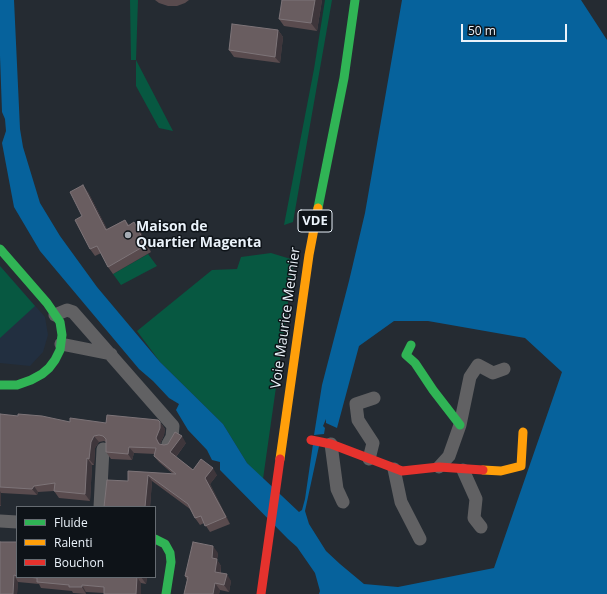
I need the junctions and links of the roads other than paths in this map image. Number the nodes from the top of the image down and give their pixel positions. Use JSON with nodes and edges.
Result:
{"nodes":[{"id":1,"x":355,"y":0,"type":"edge"},
{"id":2,"x":0,"y":249,"type":"edge"},
{"id":3,"x":55,"y":315,"type":"junction"},
{"id":4,"x":61,"y":344,"type":"junction"},
{"id":5,"x":411,"y":345,"type":"dead end"},
{"id":6,"x":110,"y":354,"type":"junction"},
{"id":7,"x":504,"y":369,"type":"dead end"},
{"id":8,"x":0,"y":385,"type":"edge"},
{"id":9,"x":374,"y":398,"type":"dead end"},
{"id":10,"x":460,"y":425,"type":"junction"},
{"id":11,"x":523,"y":432,"type":"dead end"},
{"id":12,"x":311,"y":440,"type":"dead end"},
{"id":13,"x":168,"y":444,"type":"edge"},
{"id":14,"x":331,"y":444,"type":"junction"},
{"id":15,"x":103,"y":449,"type":"dead end"},
{"id":16,"x":369,"y":459,"type":"junction"},
{"id":17,"x":439,"y":467,"type":"junction"},
{"id":18,"x":394,"y":469,"type":"junction"},
{"id":19,"x":463,"y":470,"type":"junction"},
{"id":20,"x":342,"y":502,"type":"dead end"},
{"id":21,"x":100,"y":506,"type":"edge"},
{"id":22,"x":0,"y":521,"type":"edge"},
{"id":23,"x":16,"y":522,"type":"edge"},
{"id":24,"x":481,"y":527,"type":"dead end"},
{"id":25,"x":420,"y":539,"type":"dead end"},
{"id":26,"x":156,"y":540,"type":"edge"},
{"id":27,"x":166,"y":594,"type":"edge"},
{"id":28,"x":261,"y":594,"type":"edge"}],
"edges":[{"from":1,"to":28,"type":"street","name":"Voie Maurice Meunier","number":"VDE"},
{"from":2,"to":3,"type":"street"},
{"from":3,"to":4,"type":"street"},
{"from":3,"to":6,"type":"street"},
{"from":4,"to":6,"type":"street"},
{"from":4,"to":8,"type":"street"},
{"from":5,"to":10,"type":"street"},
{"from":6,"to":13,"type":"street"},
{"from":7,"to":10,"type":"street"},
{"from":9,"to":16,"type":"street"},
{"from":10,"to":17,"type":"street"},
{"from":11,"to":19,"type":"street"},
{"from":12,"to":14,"type":"street"},
{"from":14,"to":16,"type":"street"},
{"from":14,"to":20,"type":"street"},
{"from":15,"to":21,"type":"street"},
{"from":16,"to":18,"type":"street"},
{"from":17,"to":18,"type":"street"},
{"from":17,"to":19,"type":"street"},
{"from":18,"to":25,"type":"street"},
{"from":19,"to":24,"type":"street"},
{"from":22,"to":23,"type":"street"},
{"from":26,"to":27,"type":"street"}]}
